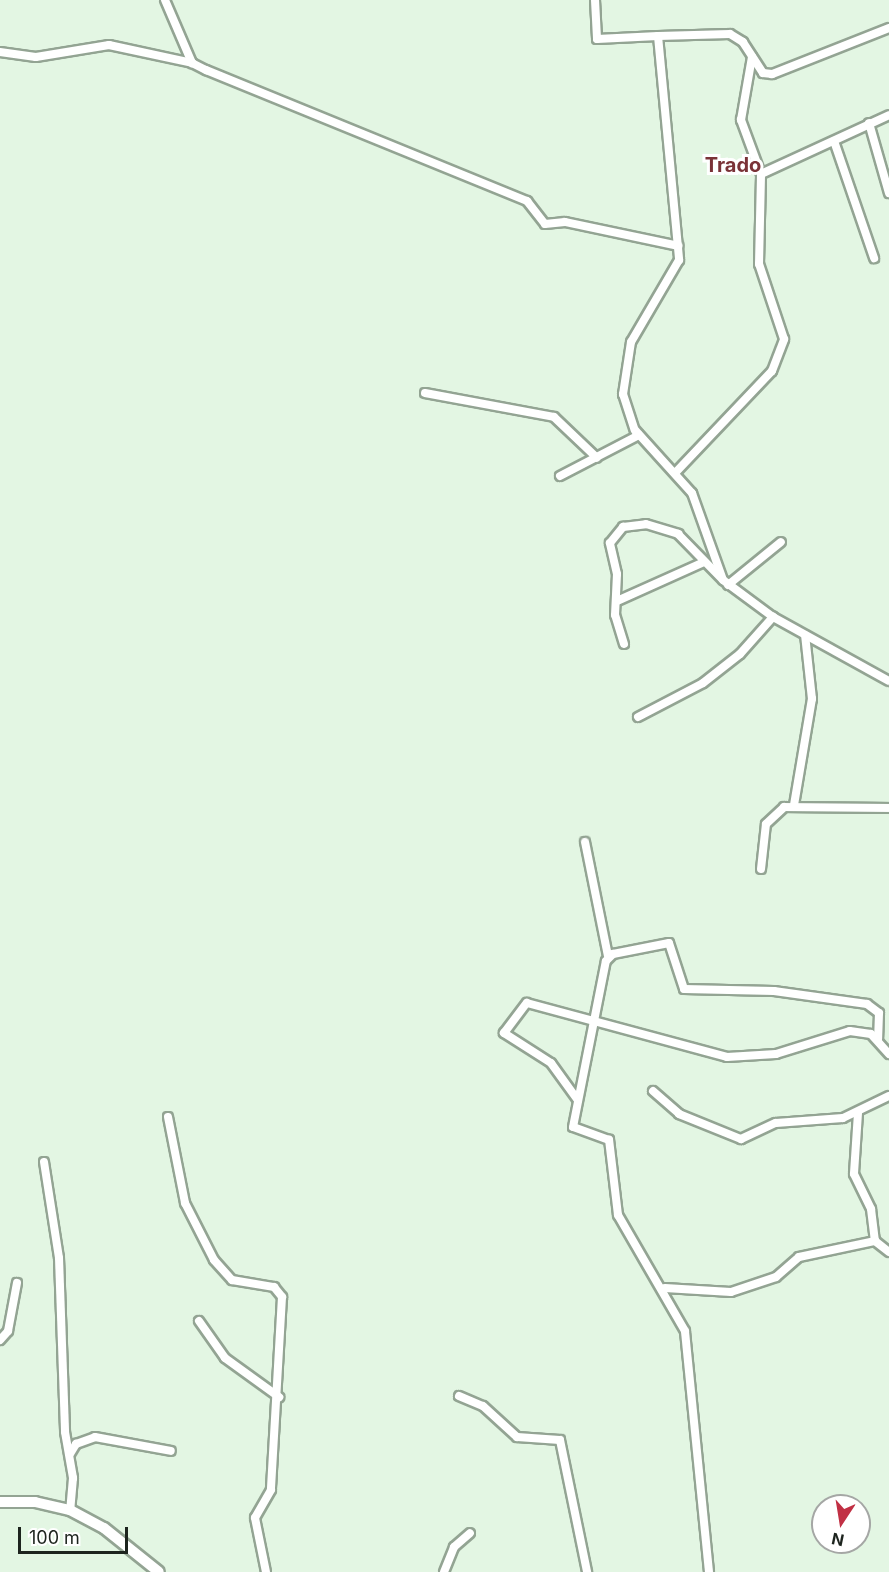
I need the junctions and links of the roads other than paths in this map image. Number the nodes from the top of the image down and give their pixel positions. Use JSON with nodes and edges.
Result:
{"nodes":[{"id":1,"x":165,"y":0,"type":"edge"},
{"id":2,"x":595,"y":0,"type":"edge"},
{"id":3,"x":889,"y":28,"type":"edge"},
{"id":4,"x":658,"y":36,"type":"junction"},
{"id":5,"x":0,"y":52,"type":"edge"},
{"id":6,"x":752,"y":57,"type":"junction"},
{"id":7,"x":192,"y":63,"type":"junction"},
{"id":8,"x":889,"y":115,"type":"edge"},
{"id":9,"x":869,"y":123,"type":"junction"},
{"id":10,"x":834,"y":141,"type":"junction"},
{"id":11,"x":761,"y":174,"type":"junction"},
{"id":12,"x":889,"y":193,"type":"edge"},
{"id":13,"x":679,"y":246,"type":"junction"},
{"id":14,"x":874,"y":258,"type":"dead end"},
{"id":15,"x":425,"y":393,"type":"dead end"},
{"id":16,"x":639,"y":435,"type":"junction"},
{"id":17,"x":597,"y":458,"type":"junction"},
{"id":18,"x":676,"y":472,"type":"junction"},
{"id":19,"x":560,"y":476,"type":"dead end"},
{"id":20,"x":781,"y":542,"type":"dead end"},
{"id":21,"x":704,"y":562,"type":"junction"},
{"id":22,"x":726,"y":583,"type":"junction"},
{"id":23,"x":617,"y":601,"type":"junction"},
{"id":24,"x":773,"y":617,"type":"junction"},
{"id":25,"x":804,"y":635,"type":"junction"},
{"id":26,"x":624,"y":644,"type":"dead end"},
{"id":27,"x":889,"y":681,"type":"edge"},
{"id":28,"x":638,"y":717,"type":"dead end"},
{"id":29,"x":794,"y":805,"type":"junction"},
{"id":30,"x":889,"y":808,"type":"edge"},
{"id":31,"x":585,"y":842,"type":"dead end"},
{"id":32,"x":761,"y":869,"type":"dead end"},
{"id":33,"x":608,"y":956,"type":"junction"},
{"id":34,"x":595,"y":1023,"type":"junction"},
{"id":35,"x":879,"y":1039,"type":"junction"},
{"id":36,"x":889,"y":1054,"type":"edge"},
{"id":37,"x":653,"y":1091,"type":"dead end"},
{"id":38,"x":889,"y":1096,"type":"edge"},
{"id":39,"x":578,"y":1099,"type":"junction"},
{"id":40,"x":858,"y":1113,"type":"junction"},
{"id":41,"x":168,"y":1117,"type":"dead end"},
{"id":42,"x":44,"y":1162,"type":"dead end"},
{"id":43,"x":875,"y":1241,"type":"junction"},
{"id":44,"x":889,"y":1252,"type":"edge"},
{"id":45,"x":17,"y":1283,"type":"dead end"},
{"id":46,"x":664,"y":1288,"type":"junction"},
{"id":47,"x":199,"y":1321,"type":"dead end"},
{"id":48,"x":0,"y":1340,"type":"edge"},
{"id":49,"x":459,"y":1396,"type":"dead end"},
{"id":50,"x":279,"y":1397,"type":"junction"},
{"id":51,"x":171,"y":1451,"type":"dead end"},
{"id":52,"x":70,"y":1456,"type":"junction"},
{"id":53,"x":0,"y":1502,"type":"edge"},
{"id":54,"x":70,"y":1510,"type":"junction"},
{"id":55,"x":470,"y":1533,"type":"dead end"},
{"id":56,"x":159,"y":1572,"type":"edge"},
{"id":57,"x":266,"y":1572,"type":"edge"},
{"id":58,"x":444,"y":1572,"type":"edge"},
{"id":59,"x":587,"y":1572,"type":"edge"},
{"id":60,"x":709,"y":1572,"type":"edge"}],
"edges":[{"from":1,"to":7,"type":"street"},
{"from":2,"to":4,"type":"street"},
{"from":3,"to":6,"type":"street"},
{"from":4,"to":6,"type":"street"},
{"from":4,"to":13,"type":"street"},
{"from":5,"to":7,"type":"street"},
{"from":6,"to":11,"type":"street"},
{"from":7,"to":13,"type":"street"},
{"from":8,"to":9,"type":"street"},
{"from":9,"to":10,"type":"street"},
{"from":9,"to":12,"type":"street"},
{"from":10,"to":11,"type":"street"},
{"from":10,"to":14,"type":"street"},
{"from":11,"to":18,"type":"street"},
{"from":13,"to":16,"type":"street"},
{"from":15,"to":17,"type":"street"},
{"from":16,"to":17,"type":"street"},
{"from":16,"to":18,"type":"street"},
{"from":17,"to":19,"type":"street"},
{"from":18,"to":22,"type":"street"},
{"from":20,"to":22,"type":"street"},
{"from":21,"to":22,"type":"street"},
{"from":21,"to":23,"type":"street"},
{"from":21,"to":23,"type":"street"},
{"from":22,"to":24,"type":"street"},
{"from":23,"to":26,"type":"street"},
{"from":24,"to":25,"type":"street"},
{"from":24,"to":28,"type":"street"},
{"from":25,"to":27,"type":"street"},
{"from":25,"to":29,"type":"street"},
{"from":29,"to":30,"type":"street"},
{"from":29,"to":32,"type":"street"},
{"from":31,"to":33,"type":"street"},
{"from":33,"to":34,"type":"street"},
{"from":33,"to":35,"type":"street"},
{"from":34,"to":35,"type":"street"},
{"from":34,"to":39,"type":"street"},
{"from":34,"to":39,"type":"street"},
{"from":35,"to":36,"type":"street"},
{"from":37,"to":40,"type":"street"},
{"from":38,"to":40,"type":"street"},
{"from":39,"to":46,"type":"street"},
{"from":40,"to":43,"type":"street"},
{"from":41,"to":50,"type":"street"},
{"from":42,"to":52,"type":"street"},
{"from":43,"to":44,"type":"street"},
{"from":43,"to":46,"type":"street"},
{"from":45,"to":48,"type":"street"},
{"from":46,"to":60,"type":"street"},
{"from":47,"to":50,"type":"street"},
{"from":49,"to":59,"type":"street"},
{"from":50,"to":57,"type":"street"},
{"from":51,"to":52,"type":"street"},
{"from":52,"to":54,"type":"street"},
{"from":53,"to":54,"type":"main road"},
{"from":54,"to":56,"type":"main road"},
{"from":55,"to":58,"type":"street"}]}
